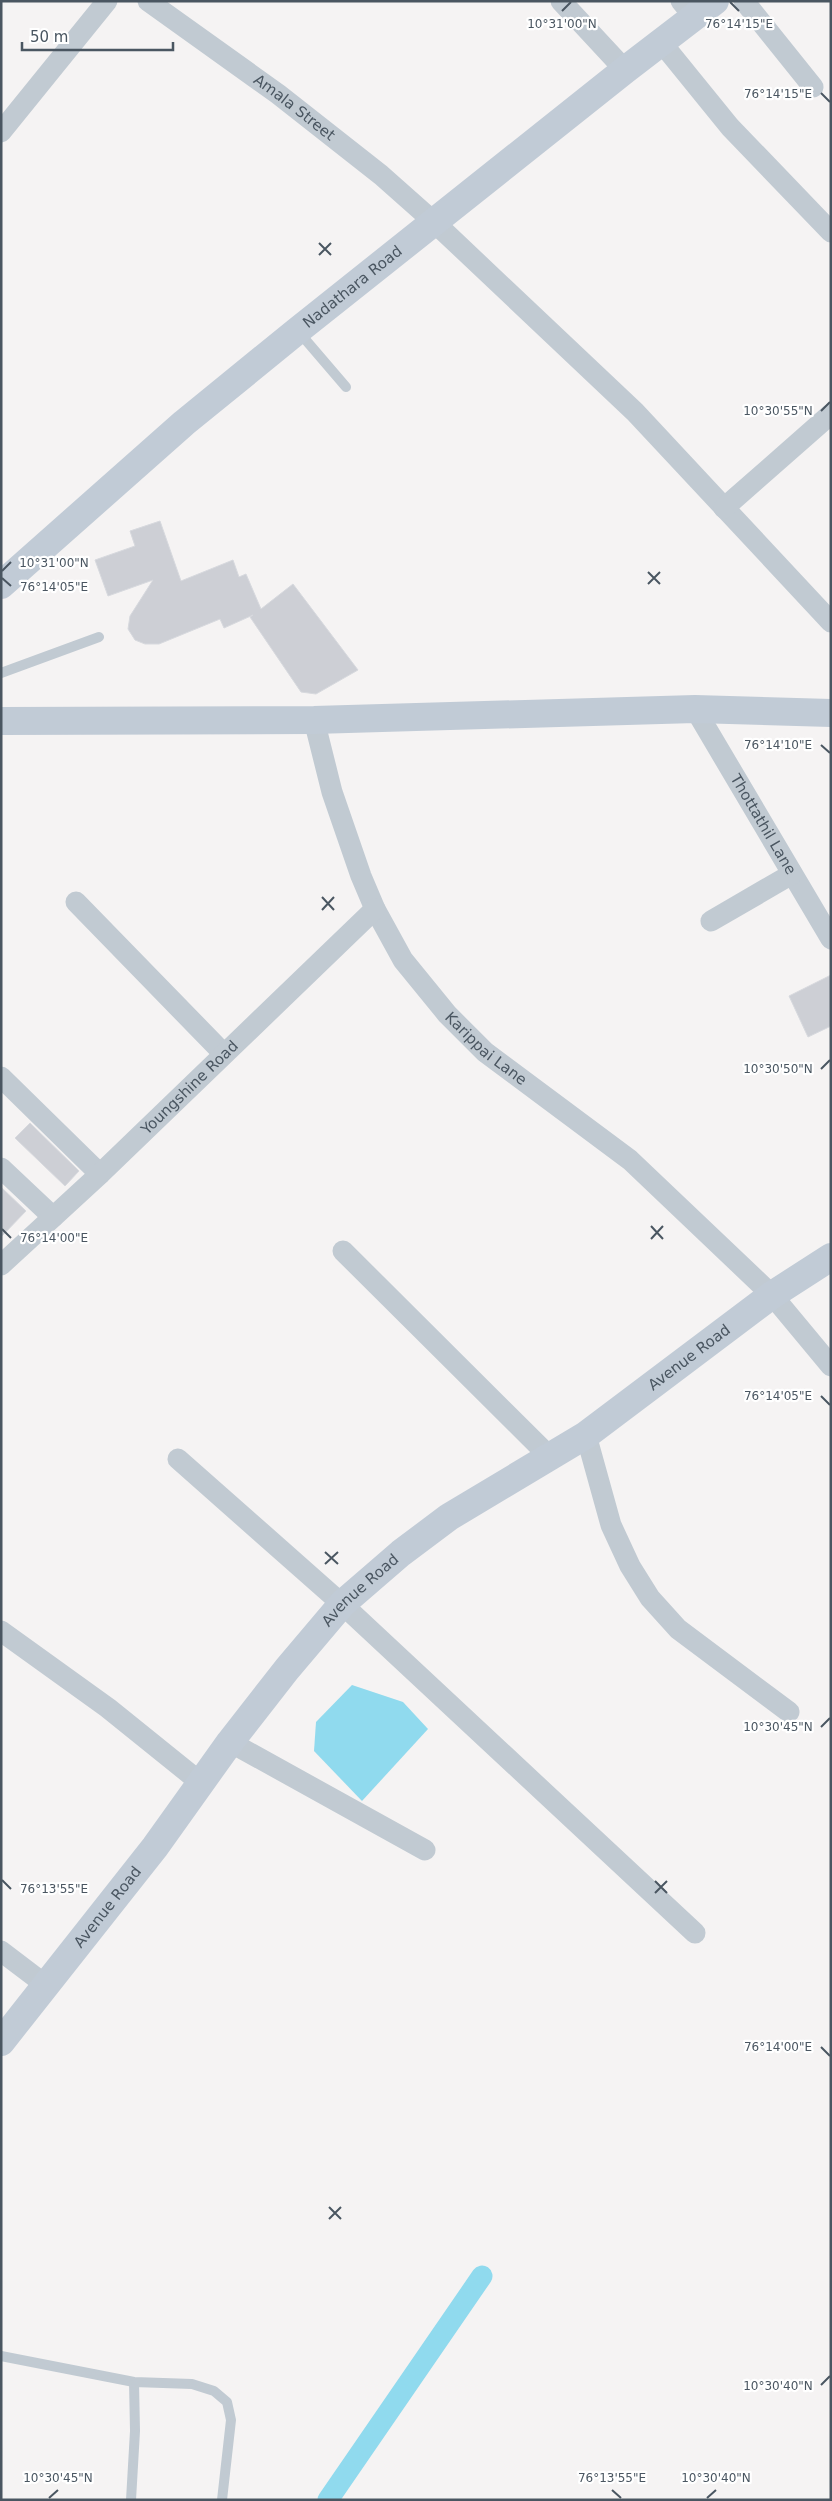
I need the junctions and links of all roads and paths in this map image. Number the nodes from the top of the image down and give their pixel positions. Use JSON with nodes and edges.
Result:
{"nodes":[{"id":1,"x":107,"y":1,"type":"edge"},
{"id":2,"x":148,"y":1,"type":"edge"},
{"id":3,"x":561,"y":1,"type":"edge"},
{"id":4,"x":715,"y":1,"type":"edge"},
{"id":5,"x":744,"y":1,"type":"edge"},
{"id":6,"x":688,"y":9,"type":"edge"},
{"id":7,"x":661,"y":42,"type":"junction"},
{"id":8,"x":624,"y":70,"type":"junction"},
{"id":9,"x":813,"y":87,"type":"dead end"},
{"id":10,"x":1,"y":132,"type":"edge"},
{"id":11,"x":434,"y":222,"type":"junction"},
{"id":12,"x":831,"y":232,"type":"edge"},
{"id":13,"x":297,"y":331,"type":"junction"},
{"id":14,"x":346,"y":387,"type":"dead end"},
{"id":15,"x":831,"y":414,"type":"edge"},
{"id":16,"x":724,"y":508,"type":"junction"},
{"id":17,"x":1,"y":584,"type":"edge"},
{"id":18,"x":831,"y":622,"type":"edge"},
{"id":19,"x":99,"y":637,"type":"dead end"},
{"id":20,"x":1,"y":673,"type":"edge"},
{"id":21,"x":696,"y":709,"type":"junction"},
{"id":22,"x":831,"y":713,"type":"edge"},
{"id":23,"x":1,"y":720,"type":"edge"},
{"id":24,"x":314,"y":720,"type":"junction"},
{"id":25,"x":792,"y":874,"type":"junction"},
{"id":26,"x":76,"y":902,"type":"dead end"},
{"id":27,"x":375,"y":909,"type":"junction"},
{"id":28,"x":711,"y":921,"type":"dead end"},
{"id":29,"x":831,"y":939,"type":"edge"},
{"id":30,"x":223,"y":1054,"type":"junction"},
{"id":31,"x":1,"y":1077,"type":"edge"},
{"id":32,"x":1,"y":1168,"type":"edge"},
{"id":33,"x":100,"y":1174,"type":"junction"},
{"id":34,"x":53,"y":1217,"type":"junction"},
{"id":35,"x":343,"y":1251,"type":"dead end"},
{"id":36,"x":831,"y":1257,"type":"edge"},
{"id":37,"x":1,"y":1265,"type":"edge"},
{"id":38,"x":772,"y":1295,"type":"junction"},
{"id":39,"x":831,"y":1366,"type":"edge"},
{"id":40,"x":586,"y":1434,"type":"junction"},
{"id":41,"x":551,"y":1458,"type":"junction"},
{"id":42,"x":178,"y":1459,"type":"dead end"},
{"id":43,"x":342,"y":1604,"type":"junction"},
{"id":44,"x":1,"y":1631,"type":"edge"},
{"id":45,"x":789,"y":1712,"type":"dead end"},
{"id":46,"x":230,"y":1742,"type":"junction"},
{"id":47,"x":201,"y":1783,"type":"junction"},
{"id":48,"x":425,"y":1850,"type":"dead end"},
{"id":49,"x":694,"y":1933,"type":"dead end"},
{"id":50,"x":1,"y":1951,"type":"edge"},
{"id":51,"x":47,"y":1986,"type":"junction"},
{"id":52,"x":1,"y":2042,"type":"edge"},
{"id":53,"x":1,"y":2356,"type":"edge"},
{"id":54,"x":134,"y":2382,"type":"junction"},
{"id":55,"x":131,"y":2500,"type":"edge"},
{"id":56,"x":222,"y":2500,"type":"edge"}],
"edges":[{"from":1,"to":10,"type":"street"},
{"from":2,"to":11,"type":"street","name":"Amala Street"},
{"from":3,"to":8,"type":"street"},
{"from":4,"to":6,"type":"main road","name":"Nadathara Road"},
{"from":5,"to":9,"type":"street"},
{"from":6,"to":7,"type":"main road","name":"Nadathara Road"},
{"from":7,"to":8,"type":"main road","name":"Nadathara Road"},
{"from":7,"to":12,"type":"street"},
{"from":8,"to":11,"type":"main road","name":"Nadathara Road"},
{"from":11,"to":13,"type":"main road","name":"Nadathara Road"},
{"from":11,"to":16,"type":"street","name":"Amala Street"},
{"from":13,"to":14,"type":"lane"},
{"from":13,"to":17,"type":"main road","name":"Nadathara Road"},
{"from":15,"to":16,"type":"street"},
{"from":16,"to":18,"type":"street","name":"Amala Street"},
{"from":19,"to":20,"type":"lane"},
{"from":21,"to":22,"type":"main road"},
{"from":21,"to":24,"type":"main road"},
{"from":21,"to":25,"type":"street","name":"Thottathil Lane"},
{"from":23,"to":24,"type":"main road"},
{"from":24,"to":27,"type":"street","name":"Karippai Lane"},
{"from":25,"to":28,"type":"street"},
{"from":25,"to":29,"type":"street","name":"Thottathil Lane"},
{"from":26,"to":30,"type":"street"},
{"from":27,"to":30,"type":"street","name":"Youngshine Road"},
{"from":27,"to":38,"type":"street","name":"Karippai Lane"},
{"from":30,"to":33,"type":"street","name":"Youngshine Road"},
{"from":31,"to":33,"type":"street"},
{"from":32,"to":34,"type":"street"},
{"from":33,"to":34,"type":"street","name":"Youngshine Road"},
{"from":34,"to":37,"type":"street","name":"Youngshine Road"},
{"from":35,"to":41,"type":"street"},
{"from":36,"to":38,"type":"main road","name":"Avenue Road"},
{"from":38,"to":39,"type":"street","name":"Karippai Lane"},
{"from":38,"to":40,"type":"main road","name":"Avenue Road"},
{"from":40,"to":41,"type":"main road","name":"Avenue Road"},
{"from":40,"to":45,"type":"street"},
{"from":41,"to":43,"type":"main road","name":"Avenue Road"},
{"from":42,"to":43,"type":"street"},
{"from":43,"to":46,"type":"main road","name":"Avenue Road"},
{"from":43,"to":49,"type":"street"},
{"from":44,"to":47,"type":"street"},
{"from":46,"to":47,"type":"main road","name":"Avenue Road"},
{"from":46,"to":48,"type":"street"},
{"from":47,"to":51,"type":"main road","name":"Avenue Road"},
{"from":50,"to":51,"type":"street"},
{"from":51,"to":52,"type":"main road","name":"Avenue Road"},
{"from":53,"to":54,"type":"lane"},
{"from":54,"to":55,"type":"lane"},
{"from":54,"to":56,"type":"lane"}]}
